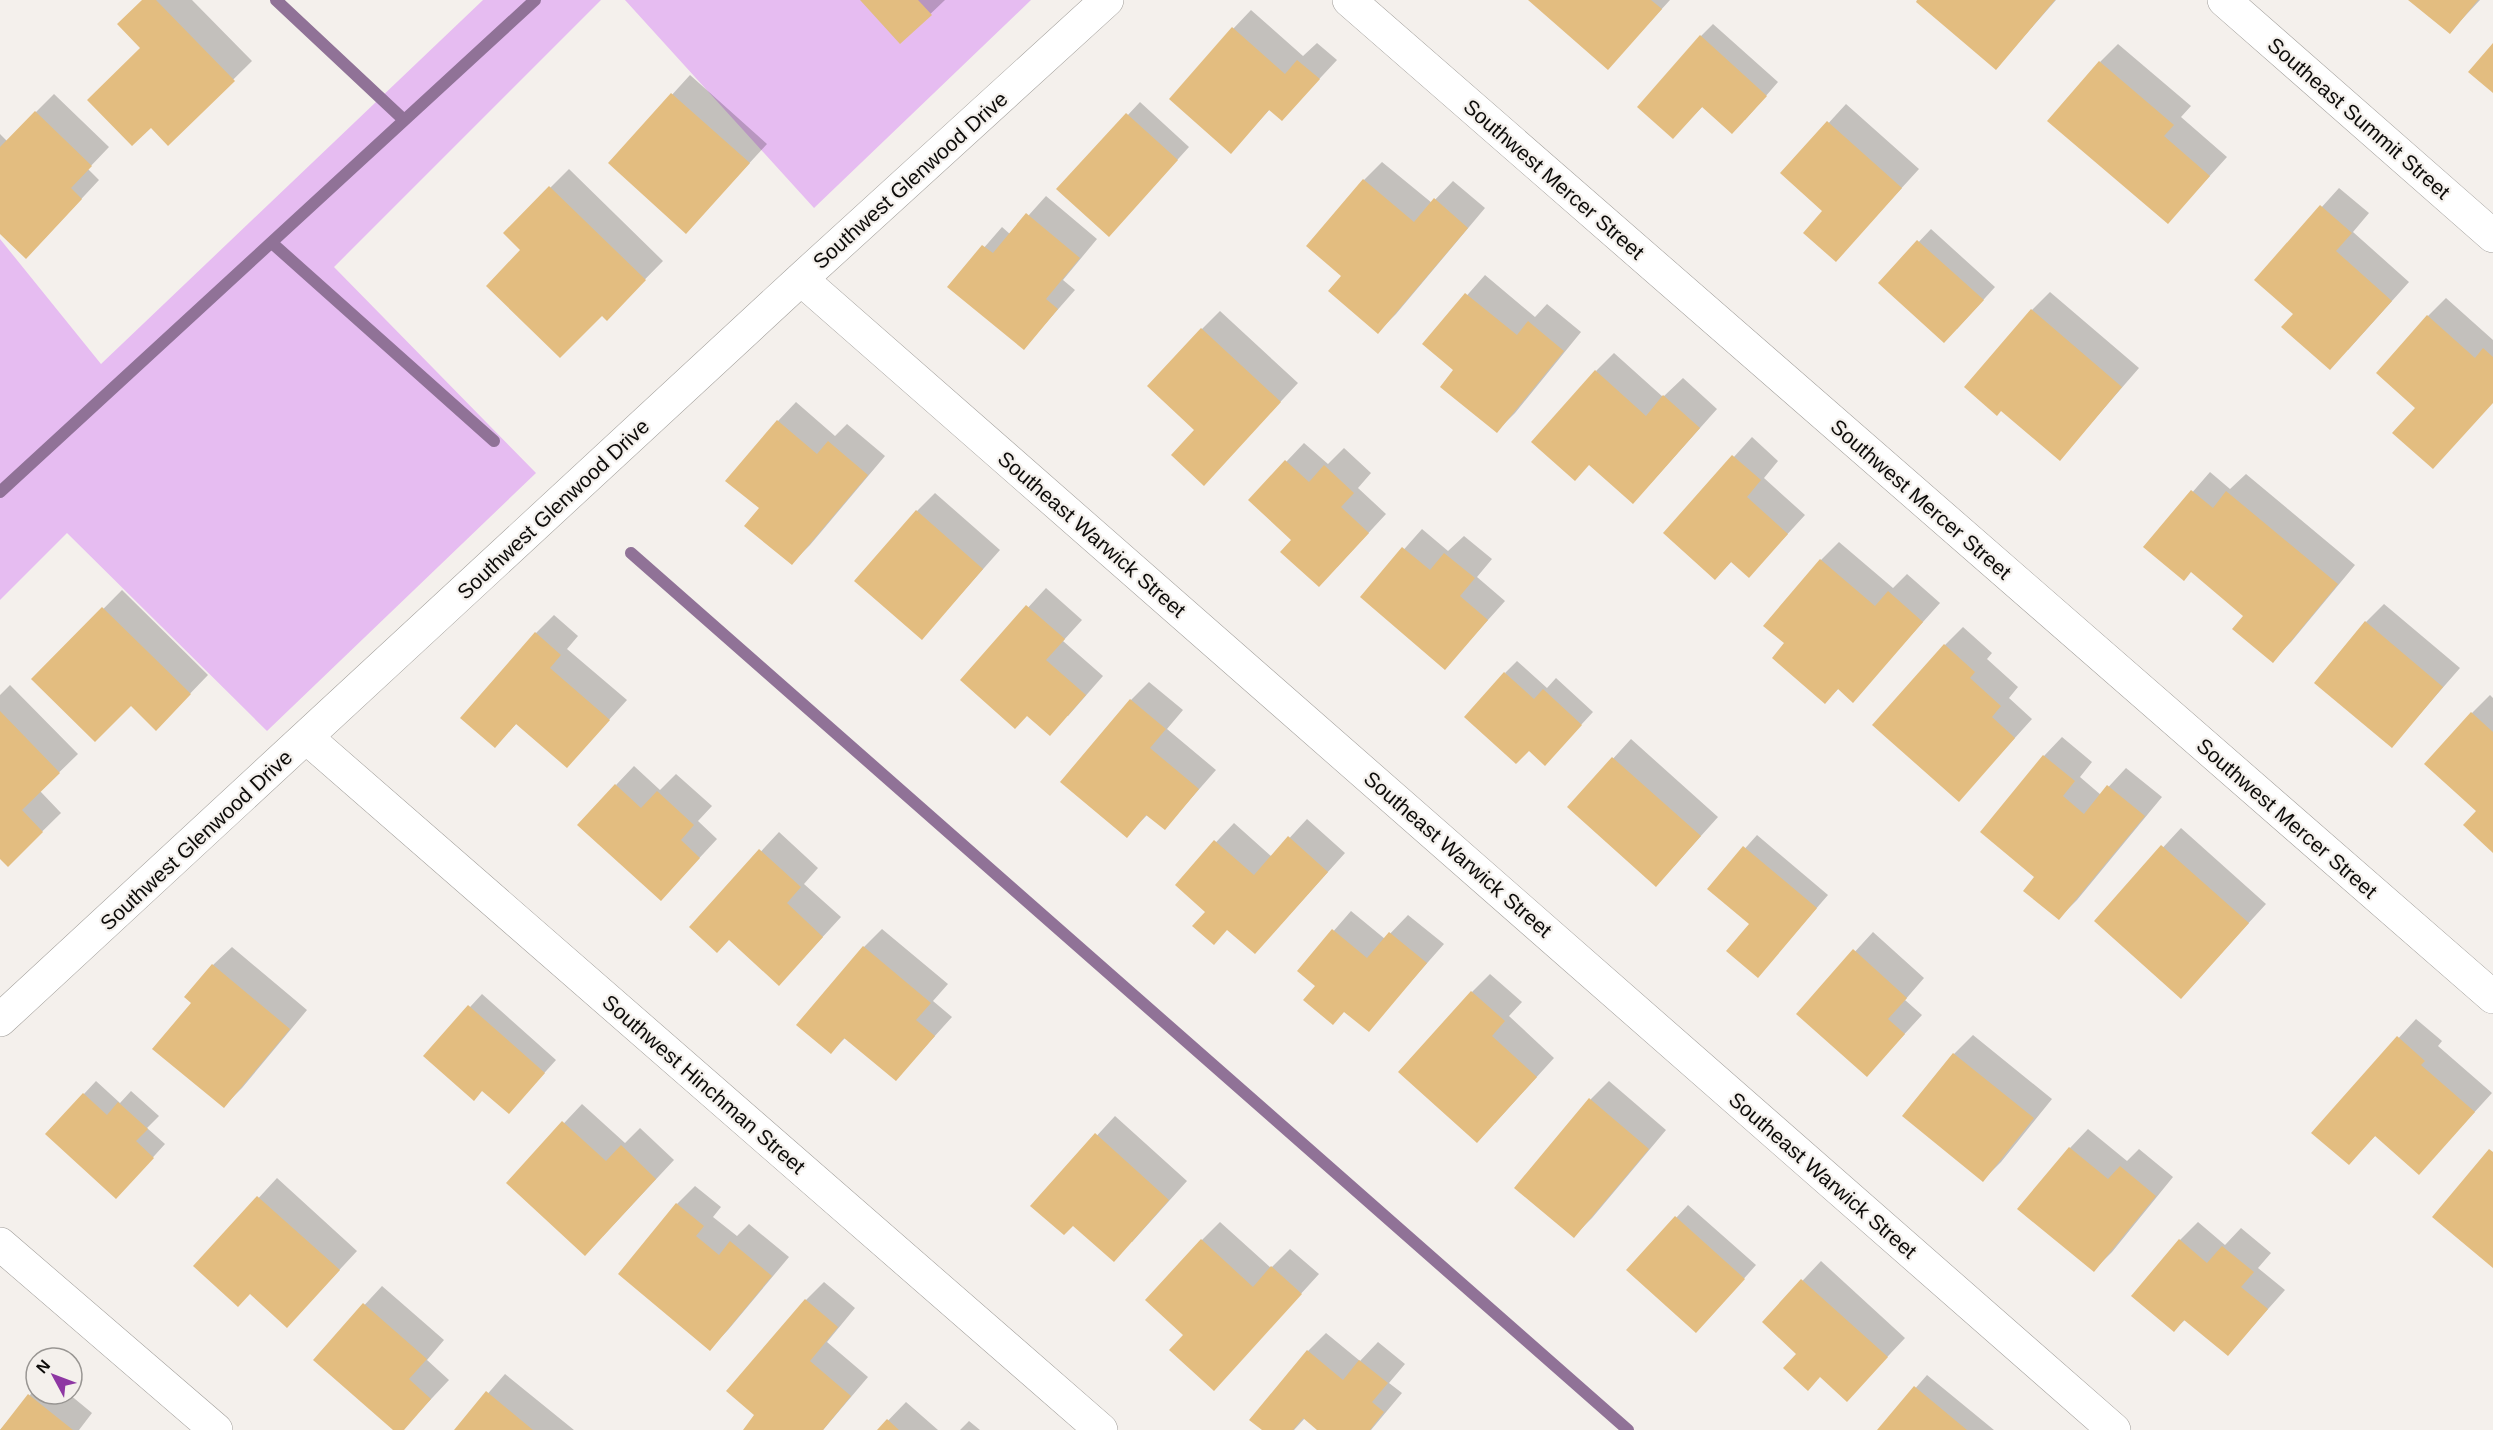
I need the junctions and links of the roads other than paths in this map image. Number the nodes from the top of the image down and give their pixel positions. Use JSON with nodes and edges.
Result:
{"nodes":[{"id":1,"x":1107,"y":0,"type":"edge"},
{"id":2,"x":1348,"y":0,"type":"edge"},
{"id":3,"x":2224,"y":0,"type":"edge"},
{"id":4,"x":2493,"y":236,"type":"edge"},
{"id":5,"x":801,"y":279,"type":"junction"},
{"id":6,"x":307,"y":738,"type":"junction"},
{"id":7,"x":2493,"y":997,"type":"edge"},
{"id":8,"x":0,"y":1020,"type":"edge"},
{"id":9,"x":0,"y":1244,"type":"edge"},
{"id":10,"x":216,"y":1430,"type":"edge"},
{"id":11,"x":1101,"y":1430,"type":"edge"},
{"id":12,"x":2114,"y":1430,"type":"edge"}],
"edges":[{"from":1,"to":5,"type":"street","name":"Southwest Glenwood Drive"},
{"from":2,"to":7,"type":"street","name":"Southwest Mercer Street"},
{"from":3,"to":4,"type":"street","name":"Southeast Summit Street"},
{"from":5,"to":6,"type":"street","name":"Southwest Glenwood Drive"},
{"from":5,"to":12,"type":"street","name":"Southeast Warwick Street"},
{"from":6,"to":8,"type":"street","name":"Southwest Glenwood Drive"},
{"from":6,"to":11,"type":"street","name":"Southwest Hinchman Street"},
{"from":9,"to":10,"type":"street"}]}
